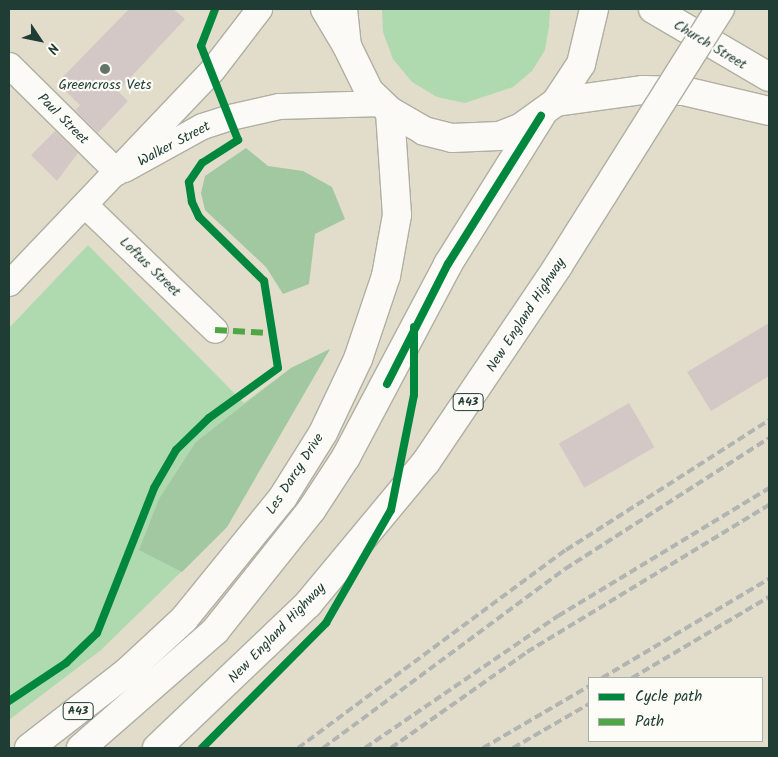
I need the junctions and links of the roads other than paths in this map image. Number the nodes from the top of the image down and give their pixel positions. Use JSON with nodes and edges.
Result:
{"nodes":[{"id":1,"x":259,"y":9,"type":"edge"},
{"id":2,"x":325,"y":9,"type":"edge"},
{"id":3,"x":343,"y":9,"type":"edge"},
{"id":4,"x":594,"y":9,"type":"edge"},
{"id":5,"x":653,"y":9,"type":"edge"},
{"id":6,"x":720,"y":9,"type":"edge"},
{"id":7,"x":347,"y":46,"type":"junction"},
{"id":8,"x":9,"y":65,"type":"edge"},
{"id":9,"x":769,"y":77,"type":"edge"},
{"id":10,"x":385,"y":107,"type":"junction"},
{"id":11,"x":548,"y":109,"type":"junction"},
{"id":12,"x":769,"y":111,"type":"edge"},
{"id":13,"x":118,"y":172,"type":"junction"},
{"id":14,"x":85,"y":205,"type":"junction"},
{"id":15,"x":9,"y":283,"type":"edge"},
{"id":16,"x":215,"y":330,"type":"dead end"},
{"id":17,"x":29,"y":748,"type":"edge"},
{"id":18,"x":81,"y":748,"type":"edge"},
{"id":19,"x":157,"y":748,"type":"edge"}],
"edges":[{"from":1,"to":13,"type":"street","name":"Walker Street"},
{"from":2,"to":7,"type":"main road"},
{"from":3,"to":7,"type":"main road"},
{"from":4,"to":11,"type":"main road","number":"A43"},
{"from":5,"to":9,"type":"main road","name":"Church Street"},
{"from":6,"to":19,"type":"main road","name":"New England Highway","number":"A43","bridge":true},
{"from":7,"to":10,"type":"main road"},
{"from":8,"to":13,"type":"street","name":"Paul Street"},
{"from":10,"to":11,"type":"main road"},
{"from":10,"to":13,"type":"street","name":"Walker Street"},
{"from":10,"to":17,"type":"main road","name":"Les Darcy Drive","number":"A43"},
{"from":11,"to":12,"type":"main road"},
{"from":11,"to":18,"type":"main road","number":"A43"},
{"from":13,"to":14,"type":"street","name":"Walker Street"},
{"from":14,"to":15,"type":"street","name":"Walker Street"},
{"from":14,"to":16,"type":"street","name":"Loftus Street"}]}
